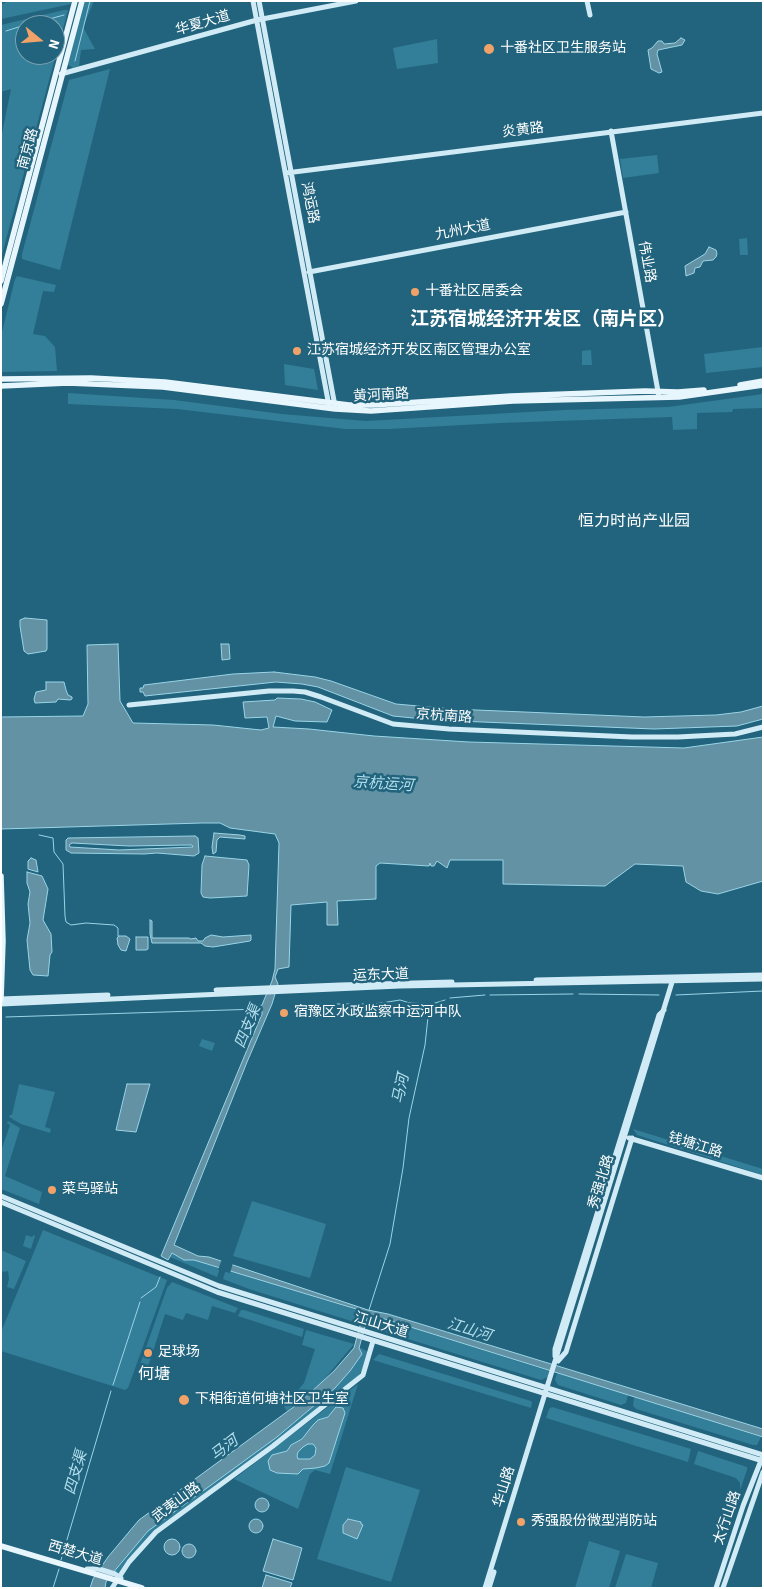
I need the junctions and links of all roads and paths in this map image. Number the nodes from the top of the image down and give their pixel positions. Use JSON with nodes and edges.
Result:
{"nodes":[{"id":1,"x":75,"y":1,"type":"edge"},
{"id":2,"x":82,"y":1,"type":"edge"},
{"id":3,"x":253,"y":1,"type":"edge"},
{"id":4,"x":259,"y":1,"type":"edge"},
{"id":5,"x":356,"y":1,"type":"edge"},
{"id":6,"x":587,"y":1,"type":"edge"},
{"id":7,"x":590,"y":15,"type":"dead end"},
{"id":8,"x":260,"y":20,"type":"junction"},
{"id":9,"x":60,"y":74,"type":"junction"},
{"id":10,"x":763,"y":113,"type":"edge"},
{"id":11,"x":611,"y":131,"type":"junction"},
{"id":12,"x":289,"y":172,"type":"junction"},
{"id":13,"x":626,"y":212,"type":"junction"},
{"id":14,"x":308,"y":272,"type":"junction"},
{"id":15,"x":1,"y":281,"type":"edge"},
{"id":16,"x":1,"y":304,"type":"edge"},
{"id":17,"x":1,"y":379,"type":"edge"},
{"id":18,"x":763,"y":381,"type":"edge"},
{"id":19,"x":763,"y":385,"type":"edge"},
{"id":20,"x":3,"y":387,"type":"edge"},
{"id":21,"x":659,"y":395,"type":"junction"},
{"id":22,"x":332,"y":406,"type":"junction"},
{"id":23,"x":130,"y":705,"type":"dead end"},
{"id":24,"x":763,"y":728,"type":"edge"},
{"id":25,"x":1,"y":876,"type":"edge"},
{"id":26,"x":763,"y":975,"type":"edge"},
{"id":27,"x":674,"y":978,"type":"junction"},
{"id":28,"x":763,"y":980,"type":"edge"},
{"id":29,"x":260,"y":990,"type":"junction"},
{"id":30,"x":2,"y":992,"type":"edge"},
{"id":31,"x":1,"y":999,"type":"edge"},
{"id":32,"x":1,"y":1004,"type":"edge"},
{"id":33,"x":627,"y":1137,"type":"junction"},
{"id":34,"x":763,"y":1178,"type":"edge"},
{"id":35,"x":1,"y":1196,"type":"edge"},
{"id":36,"x":1,"y":1202,"type":"edge"},
{"id":37,"x":373,"y":1341,"type":"junction"},
{"id":38,"x":557,"y":1361,"type":"junction"},
{"id":39,"x":547,"y":1391,"type":"junction"},
{"id":40,"x":762,"y":1458,"type":"edge"},
{"id":41,"x":763,"y":1472,"type":"edge"},
{"id":42,"x":1,"y":1546,"type":"edge"},
{"id":43,"x":118,"y":1578,"type":"junction"},
{"id":44,"x":112,"y":1588,"type":"edge"},
{"id":45,"x":142,"y":1588,"type":"edge"},
{"id":46,"x":487,"y":1588,"type":"edge"},
{"id":47,"x":716,"y":1588,"type":"edge"},
{"id":48,"x":723,"y":1588,"type":"edge"}],
"edges":[{"from":1,"to":9,"type":"main road","name":"南京路"},
{"from":2,"to":9,"type":"main road","name":"南京路"},
{"from":3,"to":8,"type":"street","name":"鸿运路"},
{"from":4,"to":8,"type":"street","name":"鸿运路"},
{"from":5,"to":8,"type":"street","name":"华夏大道"},
{"from":6,"to":7,"type":"street"},
{"from":8,"to":9,"type":"street","name":"华夏大道"},
{"from":8,"to":12,"type":"street","name":"鸿运路"},
{"from":9,"to":15,"type":"main road","name":"南京路"},
{"from":9,"to":16,"type":"main road","name":"南京路"},
{"from":10,"to":11,"type":"street","name":"炎黄路"},
{"from":11,"to":12,"type":"street","name":"炎黄路"},
{"from":11,"to":13,"type":"street","name":"伟业路"},
{"from":12,"to":14,"type":"street","name":"鸿运路"},
{"from":13,"to":14,"type":"street","name":"九州大道"},
{"from":13,"to":21,"type":"street","name":"伟业路"},
{"from":14,"to":22,"type":"street","name":"鸿运路"},
{"from":17,"to":22,"type":"main road","name":"黄河南路"},
{"from":18,"to":21,"type":"main road","name":"黄河南路"},
{"from":19,"to":21,"type":"main road","name":"黄河南路"},
{"from":20,"to":22,"type":"main road","name":"黄河南路"},
{"from":21,"to":22,"type":"main road","name":"黄河南路"},
{"from":23,"to":24,"type":"street","name":"京杭南路"},
{"from":25,"to":30,"type":"main road"},
{"from":26,"to":27,"type":"street","name":"运东大道"},
{"from":27,"to":28,"type":"street","name":"运东大道"},
{"from":27,"to":29,"type":"street","name":"运东大道"},
{"from":27,"to":33,"type":"street"},
{"from":27,"to":33,"type":"street"},
{"from":29,"to":31,"type":"street","name":"运东大道"},
{"from":29,"to":32,"type":"street","name":"运东大道"},
{"from":30,"to":31,"type":"main road"},
{"from":33,"to":34,"type":"street","name":"钱塘江路"},
{"from":33,"to":38,"type":"street"},
{"from":33,"to":38,"type":"street"},
{"from":35,"to":39,"type":"street","name":"江山大道"},
{"from":36,"to":37,"type":"street","name":"江山大道"},
{"from":37,"to":39,"type":"street","name":"江山大道"},
{"from":37,"to":43,"type":"street","name":"武夷山路"},
{"from":38,"to":39,"type":"street"},
{"from":39,"to":40,"type":"street","name":"江山大道"},
{"from":39,"to":46,"type":"street","name":"华山路"},
{"from":40,"to":47,"type":"street","name":"太行山路"},
{"from":41,"to":48,"type":"street","name":"太行山路"},
{"from":42,"to":43,"type":"main road","name":"西楚大道"},
{"from":43,"to":44,"type":"street","name":"武夷山路"},
{"from":43,"to":45,"type":"main road","name":"西楚大道"}]}
